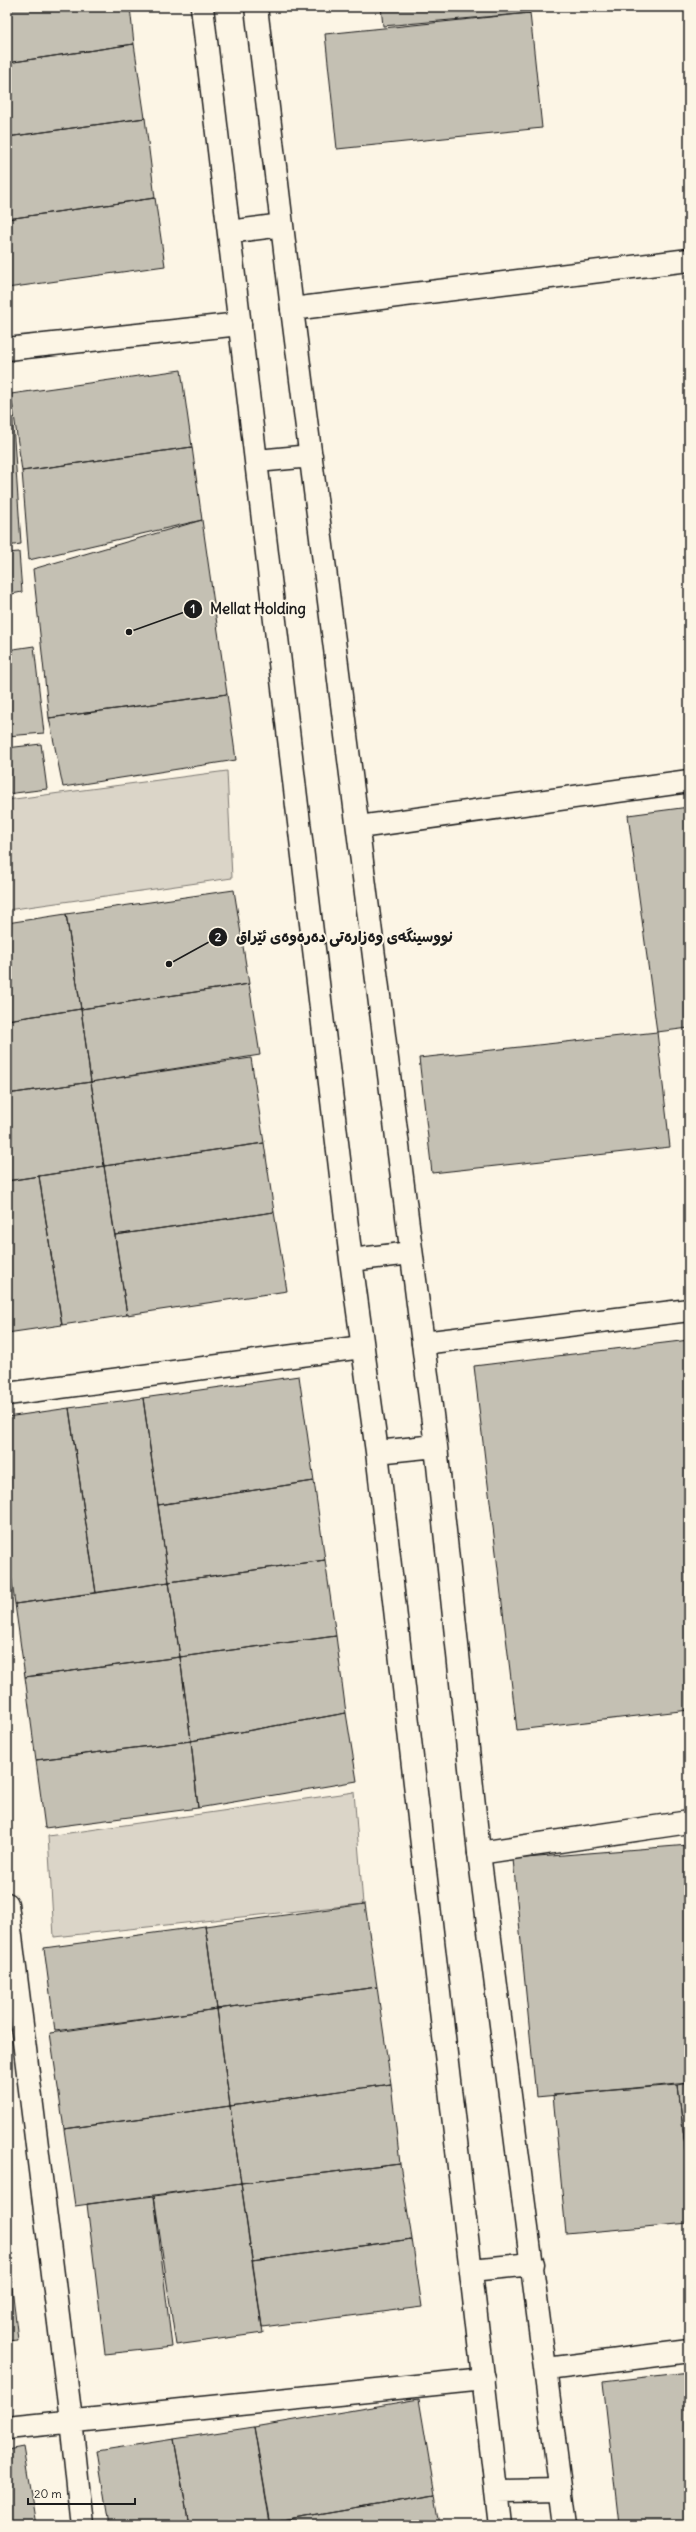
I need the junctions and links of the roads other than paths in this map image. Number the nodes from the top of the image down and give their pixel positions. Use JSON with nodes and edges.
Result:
{"nodes":[{"id":1,"x":202,"y":7,"type":"edge"},
{"id":2,"x":256,"y":7,"type":"edge"},
{"id":3,"x":282,"y":225,"type":"junction"},
{"id":4,"x":229,"y":232,"type":"junction"},
{"id":5,"x":689,"y":260,"type":"edge"},
{"id":6,"x":292,"y":309,"type":"junction"},
{"id":7,"x":240,"y":324,"type":"junction"},
{"id":8,"x":7,"y":349,"type":"edge"},
{"id":9,"x":311,"y":456,"type":"junction"},
{"id":10,"x":257,"y":461,"type":"junction"},
{"id":11,"x":689,"y":781,"type":"edge"},
{"id":12,"x":359,"y":827,"type":"junction"},
{"id":13,"x":411,"y":1253,"type":"junction"},
{"id":14,"x":351,"y":1260,"type":"junction"},
{"id":15,"x":689,"y":1310,"type":"edge"},
{"id":16,"x":423,"y":1344,"type":"junction"},
{"id":17,"x":362,"y":1347,"type":"junction"},
{"id":18,"x":7,"y":1394,"type":"edge"},
{"id":19,"x":436,"y":1446,"type":"junction"},
{"id":20,"x":376,"y":1452,"type":"junction"},
{"id":21,"x":689,"y":1822,"type":"edge"},
{"id":22,"x":479,"y":1853,"type":"junction"},
{"id":23,"x":7,"y":1904,"type":"edge"},
{"id":24,"x":15,"y":2053,"type":"edge"},
{"id":25,"x":533,"y":2264,"type":"junction"},
{"id":26,"x":471,"y":2270,"type":"junction"},
{"id":27,"x":689,"y":2351,"type":"edge"},
{"id":28,"x":546,"y":2369,"type":"junction"},
{"id":29,"x":484,"y":2379,"type":"junction"},
{"id":30,"x":71,"y":2420,"type":"junction"},
{"id":31,"x":7,"y":2428,"type":"edge"},
{"id":32,"x":561,"y":2490,"type":"junction"},
{"id":33,"x":496,"y":2491,"type":"junction"},
{"id":34,"x":82,"y":2525,"type":"edge"},
{"id":35,"x":500,"y":2525,"type":"edge"},
{"id":36,"x":565,"y":2525,"type":"edge"}],
"edges":[{"from":1,"to":4,"type":"street"},
{"from":2,"to":3,"type":"street"},
{"from":3,"to":4,"type":"street"},
{"from":3,"to":6,"type":"street"},
{"from":4,"to":7,"type":"street"},
{"from":5,"to":6,"type":"street"},
{"from":6,"to":9,"type":"street"},
{"from":7,"to":8,"type":"street"},
{"from":7,"to":10,"type":"street"},
{"from":9,"to":10,"type":"street"},
{"from":9,"to":12,"type":"street"},
{"from":10,"to":14,"type":"street"},
{"from":11,"to":12,"type":"street"},
{"from":12,"to":13,"type":"street"},
{"from":13,"to":14,"type":"street"},
{"from":13,"to":16,"type":"street"},
{"from":14,"to":17,"type":"street"},
{"from":15,"to":16,"type":"street"},
{"from":16,"to":19,"type":"street"},
{"from":17,"to":18,"type":"street"},
{"from":17,"to":20,"type":"street"},
{"from":19,"to":20,"type":"street"},
{"from":19,"to":22,"type":"street"},
{"from":20,"to":26,"type":"street"},
{"from":21,"to":22,"type":"street"},
{"from":22,"to":25,"type":"street"},
{"from":23,"to":24,"type":"street"},
{"from":24,"to":30,"type":"street"},
{"from":25,"to":26,"type":"street"},
{"from":25,"to":28,"type":"street"},
{"from":26,"to":29,"type":"street"},
{"from":27,"to":28,"type":"street"},
{"from":28,"to":32,"type":"street"},
{"from":29,"to":30,"type":"street"},
{"from":29,"to":33,"type":"street"},
{"from":30,"to":31,"type":"street"},
{"from":30,"to":34,"type":"street"},
{"from":32,"to":33,"type":"street"},
{"from":32,"to":36,"type":"street"},
{"from":33,"to":35,"type":"street"}]}
